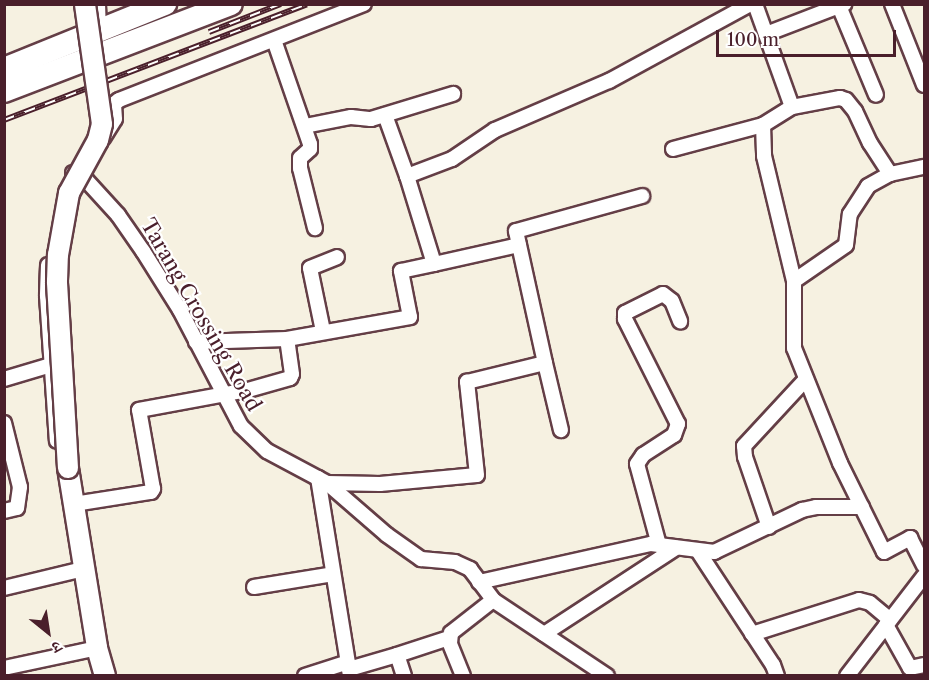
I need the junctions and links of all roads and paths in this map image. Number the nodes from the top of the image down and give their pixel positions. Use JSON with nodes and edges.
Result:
{"nodes":[{"id":1,"x":85,"y":4,"type":"edge"},
{"id":2,"x":98,"y":4,"type":"edge"},
{"id":3,"x":165,"y":4,"type":"edge"},
{"id":4,"x":231,"y":4,"type":"edge"},
{"id":5,"x":364,"y":4,"type":"edge"},
{"id":6,"x":750,"y":4,"type":"edge"},
{"id":7,"x":755,"y":4,"type":"edge"},
{"id":8,"x":892,"y":4,"type":"edge"},
{"id":9,"x":842,"y":5,"type":"edge"},
{"id":10,"x":812,"y":10,"type":"edge"},
{"id":11,"x":766,"y":34,"type":"junction"},
{"id":12,"x":274,"y":40,"type":"junction"},
{"id":13,"x":100,"y":42,"type":"junction"},
{"id":14,"x":4,"y":69,"type":"edge"},
{"id":15,"x":924,"y":85,"type":"edge"},
{"id":16,"x":4,"y":91,"type":"edge"},
{"id":17,"x":453,"y":94,"type":"dead end"},
{"id":18,"x":876,"y":95,"type":"dead end"},
{"id":19,"x":792,"y":107,"type":"junction"},
{"id":20,"x":385,"y":115,"type":"junction"},
{"id":21,"x":763,"y":125,"type":"junction"},
{"id":22,"x":305,"y":126,"type":"junction"},
{"id":23,"x":673,"y":149,"type":"dead end"},
{"id":24,"x":924,"y":167,"type":"edge"},
{"id":25,"x":72,"y":174,"type":"junction"},
{"id":26,"x":890,"y":174,"type":"junction"},
{"id":27,"x":407,"y":176,"type":"junction"},
{"id":28,"x":642,"y":196,"type":"dead end"},
{"id":29,"x":315,"y":228,"type":"dead end"},
{"id":30,"x":519,"y":245,"type":"junction"},
{"id":31,"x":337,"y":257,"type":"dead end"},
{"id":32,"x":434,"y":264,"type":"junction"},
{"id":33,"x":794,"y":281,"type":"junction"},
{"id":34,"x":680,"y":321,"type":"dead end"},
{"id":35,"x":323,"y":331,"type":"junction"},
{"id":36,"x":287,"y":339,"type":"junction"},
{"id":37,"x":196,"y":342,"type":"junction"},
{"id":38,"x":545,"y":363,"type":"junction"},
{"id":39,"x":51,"y":365,"type":"junction"},
{"id":40,"x":4,"y":379,"type":"edge"},
{"id":41,"x":806,"y":379,"type":"junction"},
{"id":42,"x":224,"y":395,"type":"junction"},
{"id":43,"x":4,"y":423,"type":"edge"},
{"id":44,"x":561,"y":430,"type":"dead end"},
{"id":45,"x":323,"y":480,"type":"junction"},
{"id":46,"x":71,"y":486,"type":"junction"},
{"id":47,"x":862,"y":507,"type":"junction"},
{"id":48,"x":4,"y":511,"type":"edge"},
{"id":49,"x":769,"y":527,"type":"junction"},
{"id":50,"x":659,"y":545,"type":"junction"},
{"id":51,"x":676,"y":548,"type":"junction"},
{"id":52,"x":698,"y":551,"type":"junction"},
{"id":53,"x":924,"y":566,"type":"edge"},
{"id":54,"x":83,"y":569,"type":"junction"},
{"id":55,"x":333,"y":574,"type":"junction"},
{"id":56,"x":924,"y":576,"type":"edge"},
{"id":57,"x":479,"y":582,"type":"junction"},
{"id":58,"x":254,"y":587,"type":"dead end"},
{"id":59,"x":4,"y":588,"type":"edge"},
{"id":60,"x":494,"y":600,"type":"junction"},
{"id":61,"x":888,"y":623,"type":"junction"},
{"id":62,"x":544,"y":634,"type":"junction"},
{"id":63,"x":753,"y":634,"type":"junction"},
{"id":64,"x":449,"y":638,"type":"junction"},
{"id":65,"x":97,"y":648,"type":"junction"},
{"id":66,"x":397,"y":655,"type":"junction"},
{"id":67,"x":924,"y":665,"type":"edge"},
{"id":68,"x":4,"y":668,"type":"edge"},
{"id":69,"x":349,"y":669,"type":"edge"},
{"id":70,"x":911,"y":672,"type":"edge"},
{"id":71,"x":105,"y":675,"type":"edge"},
{"id":72,"x":305,"y":675,"type":"edge"},
{"id":73,"x":404,"y":675,"type":"edge"},
{"id":74,"x":463,"y":675,"type":"edge"},
{"id":75,"x":607,"y":675,"type":"edge"},
{"id":76,"x":777,"y":675,"type":"edge"},
{"id":77,"x":847,"y":675,"type":"edge"}],
"edges":[{"from":1,"to":46,"type":"main road","bridge":true},
{"from":2,"to":13,"type":"street"},
{"from":3,"to":13,"type":"main road"},
{"from":4,"to":13,"type":"main road"},
{"from":5,"to":12,"type":"street"},
{"from":6,"to":27,"type":"street"},
{"from":7,"to":11,"type":"street"},
{"from":8,"to":15,"type":"street"},
{"from":9,"to":10,"type":"street"},
{"from":9,"to":18,"type":"street"},
{"from":10,"to":11,"type":"street"},
{"from":11,"to":19,"type":"street"},
{"from":12,"to":22,"type":"street"},
{"from":12,"to":25,"type":"street"},
{"from":13,"to":14,"type":"main road"},
{"from":13,"to":16,"type":"main road"},
{"from":17,"to":20,"type":"street"},
{"from":19,"to":21,"type":"street"},
{"from":19,"to":26,"type":"street"},
{"from":20,"to":22,"type":"street"},
{"from":20,"to":27,"type":"street"},
{"from":21,"to":23,"type":"street"},
{"from":21,"to":33,"type":"street"},
{"from":22,"to":29,"type":"street"},
{"from":24,"to":26,"type":"street"},
{"from":25,"to":37,"type":"street","name":"Tarang Crossing Road"},
{"from":25,"to":39,"type":"street"},
{"from":26,"to":33,"type":"street"},
{"from":27,"to":32,"type":"street"},
{"from":28,"to":30,"type":"street"},
{"from":30,"to":32,"type":"street"},
{"from":30,"to":38,"type":"street"},
{"from":31,"to":35,"type":"street"},
{"from":32,"to":35,"type":"street"},
{"from":33,"to":41,"type":"street"},
{"from":34,"to":50,"type":"street"},
{"from":35,"to":36,"type":"street"},
{"from":36,"to":37,"type":"street"},
{"from":36,"to":42,"type":"street"},
{"from":37,"to":42,"type":"street","name":"Tarang Crossing Road"},
{"from":38,"to":44,"type":"street"},
{"from":38,"to":45,"type":"street"},
{"from":39,"to":40,"type":"street"},
{"from":39,"to":46,"type":"street"},
{"from":41,"to":47,"type":"street"},
{"from":41,"to":49,"type":"street"},
{"from":42,"to":45,"type":"street","name":"Tarang Crossing Road"},
{"from":42,"to":46,"type":"street"},
{"from":43,"to":48,"type":"street"},
{"from":45,"to":55,"type":"street"},
{"from":45,"to":57,"type":"street"},
{"from":46,"to":54,"type":"main road"},
{"from":47,"to":49,"type":"street"},
{"from":47,"to":53,"type":"street"},
{"from":49,"to":52,"type":"street"},
{"from":50,"to":51,"type":"street"},
{"from":50,"to":57,"type":"street"},
{"from":51,"to":52,"type":"street"},
{"from":51,"to":62,"type":"street"},
{"from":52,"to":63,"type":"street"},
{"from":54,"to":59,"type":"street"},
{"from":54,"to":65,"type":"main road"},
{"from":55,"to":58,"type":"street"},
{"from":55,"to":69,"type":"street"},
{"from":56,"to":61,"type":"street"},
{"from":57,"to":60,"type":"street"},
{"from":60,"to":62,"type":"street"},
{"from":60,"to":64,"type":"street"},
{"from":61,"to":63,"type":"street"},
{"from":61,"to":70,"type":"street"},
{"from":61,"to":77,"type":"street"},
{"from":62,"to":75,"type":"street"},
{"from":63,"to":76,"type":"street"},
{"from":64,"to":66,"type":"street"},
{"from":64,"to":74,"type":"street"},
{"from":65,"to":68,"type":"street"},
{"from":65,"to":71,"type":"main road"},
{"from":66,"to":69,"type":"street"},
{"from":66,"to":73,"type":"street"},
{"from":67,"to":70,"type":"street"},
{"from":69,"to":72,"type":"street"}]}
